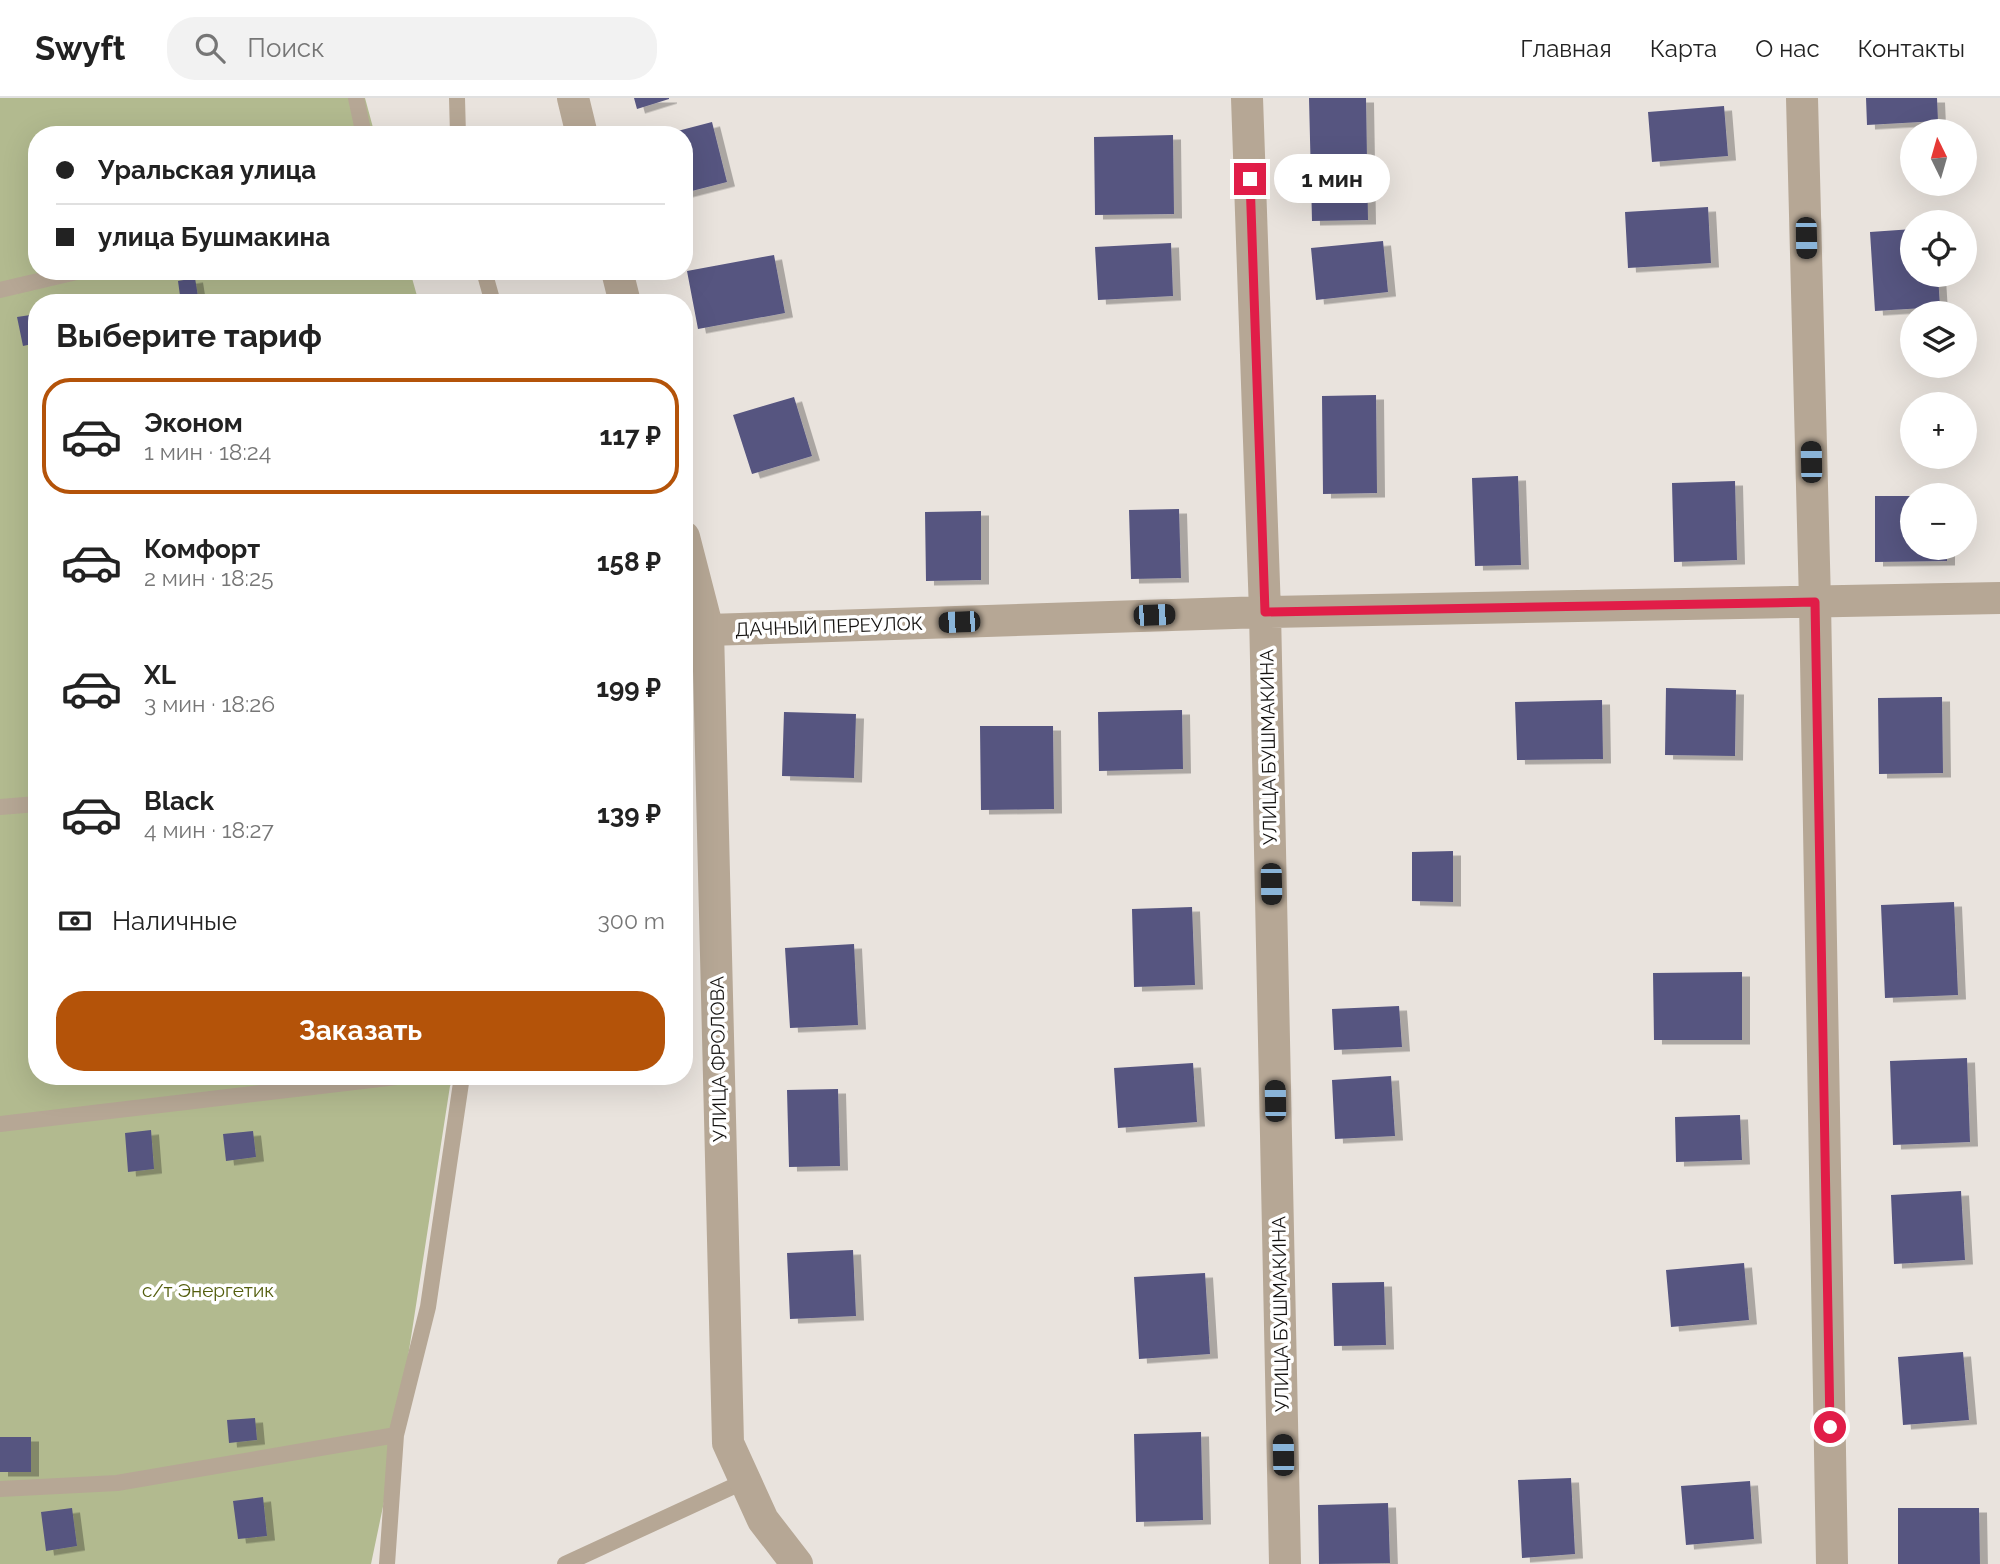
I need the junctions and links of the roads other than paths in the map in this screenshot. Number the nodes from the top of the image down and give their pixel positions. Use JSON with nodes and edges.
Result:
{"nodes":[{"id":1,"x":356,"y":98,"type":"edge"},
{"id":2,"x":457,"y":98,"type":"edge"},
{"id":3,"x":573,"y":98,"type":"edge"},
{"id":4,"x":1247,"y":98,"type":"edge"},
{"id":5,"x":1802,"y":98,"type":"edge"},
{"id":6,"x":362,"y":126,"type":"edge"},
{"id":7,"x":458,"y":126,"type":"edge"},
{"id":8,"x":580,"y":126,"type":"edge"},
{"id":9,"x":43,"y":280,"type":"edge"},
{"id":10,"x":0,"y":290,"type":"edge"},
{"id":11,"x":693,"y":572,"type":"edge"},
{"id":12,"x":2000,"y":598,"type":"edge"},
{"id":13,"x":1815,"y":602,"type":"junction"},
{"id":14,"x":1265,"y":612,"type":"junction"},
{"id":15,"x":708,"y":630,"type":"junction"},
{"id":16,"x":28,"y":805,"type":"edge"},
{"id":17,"x":0,"y":807,"type":"edge"},
{"id":18,"x":329,"y":1085,"type":"edge"},
{"id":19,"x":461,"y":1085,"type":"edge"},
{"id":20,"x":0,"y":1124,"type":"edge"},
{"id":21,"x":396,"y":1436,"type":"junction"},
{"id":22,"x":745,"y":1481,"type":"junction"},
{"id":23,"x":0,"y":1489,"type":"edge"},
{"id":24,"x":387,"y":1564,"type":"edge"},
{"id":25,"x":565,"y":1564,"type":"edge"},
{"id":26,"x":797,"y":1564,"type":"edge"},
{"id":27,"x":1285,"y":1564,"type":"edge"},
{"id":28,"x":1832,"y":1564,"type":"edge"}],
"edges":[{"from":1,"to":6,"type":"lane"},
{"from":2,"to":7,"type":"lane"},
{"from":3,"to":8,"type":"street"},
{"from":4,"to":14,"type":"street","name":"УЛИЦА БУШМАКИНА"},
{"from":5,"to":13,"type":"street"},
{"from":9,"to":10,"type":"lane"},
{"from":11,"to":15,"type":"street","name":"УЛИЦА ФРОЛОВА"},
{"from":12,"to":13,"type":"street","name":"ДАЧНЫЙ ПЕРЕУЛОК"},
{"from":13,"to":14,"type":"street","name":"ДАЧНЫЙ ПЕРЕУЛОК"},
{"from":13,"to":28,"type":"street"},
{"from":14,"to":15,"type":"street","name":"ДАЧНЫЙ ПЕРЕУЛОК"},
{"from":14,"to":27,"type":"street","name":"УЛИЦА БУШМАКИНА"},
{"from":15,"to":22,"type":"street","name":"УЛИЦА ФРОЛОВА"},
{"from":16,"to":17,"type":"lane"},
{"from":18,"to":20,"type":"lane"},
{"from":19,"to":21,"type":"lane"},
{"from":21,"to":23,"type":"lane"},
{"from":21,"to":24,"type":"lane"},
{"from":22,"to":25,"type":"lane"},
{"from":22,"to":26,"type":"street","name":"УЛИЦА ФРОЛОВА"}]}
